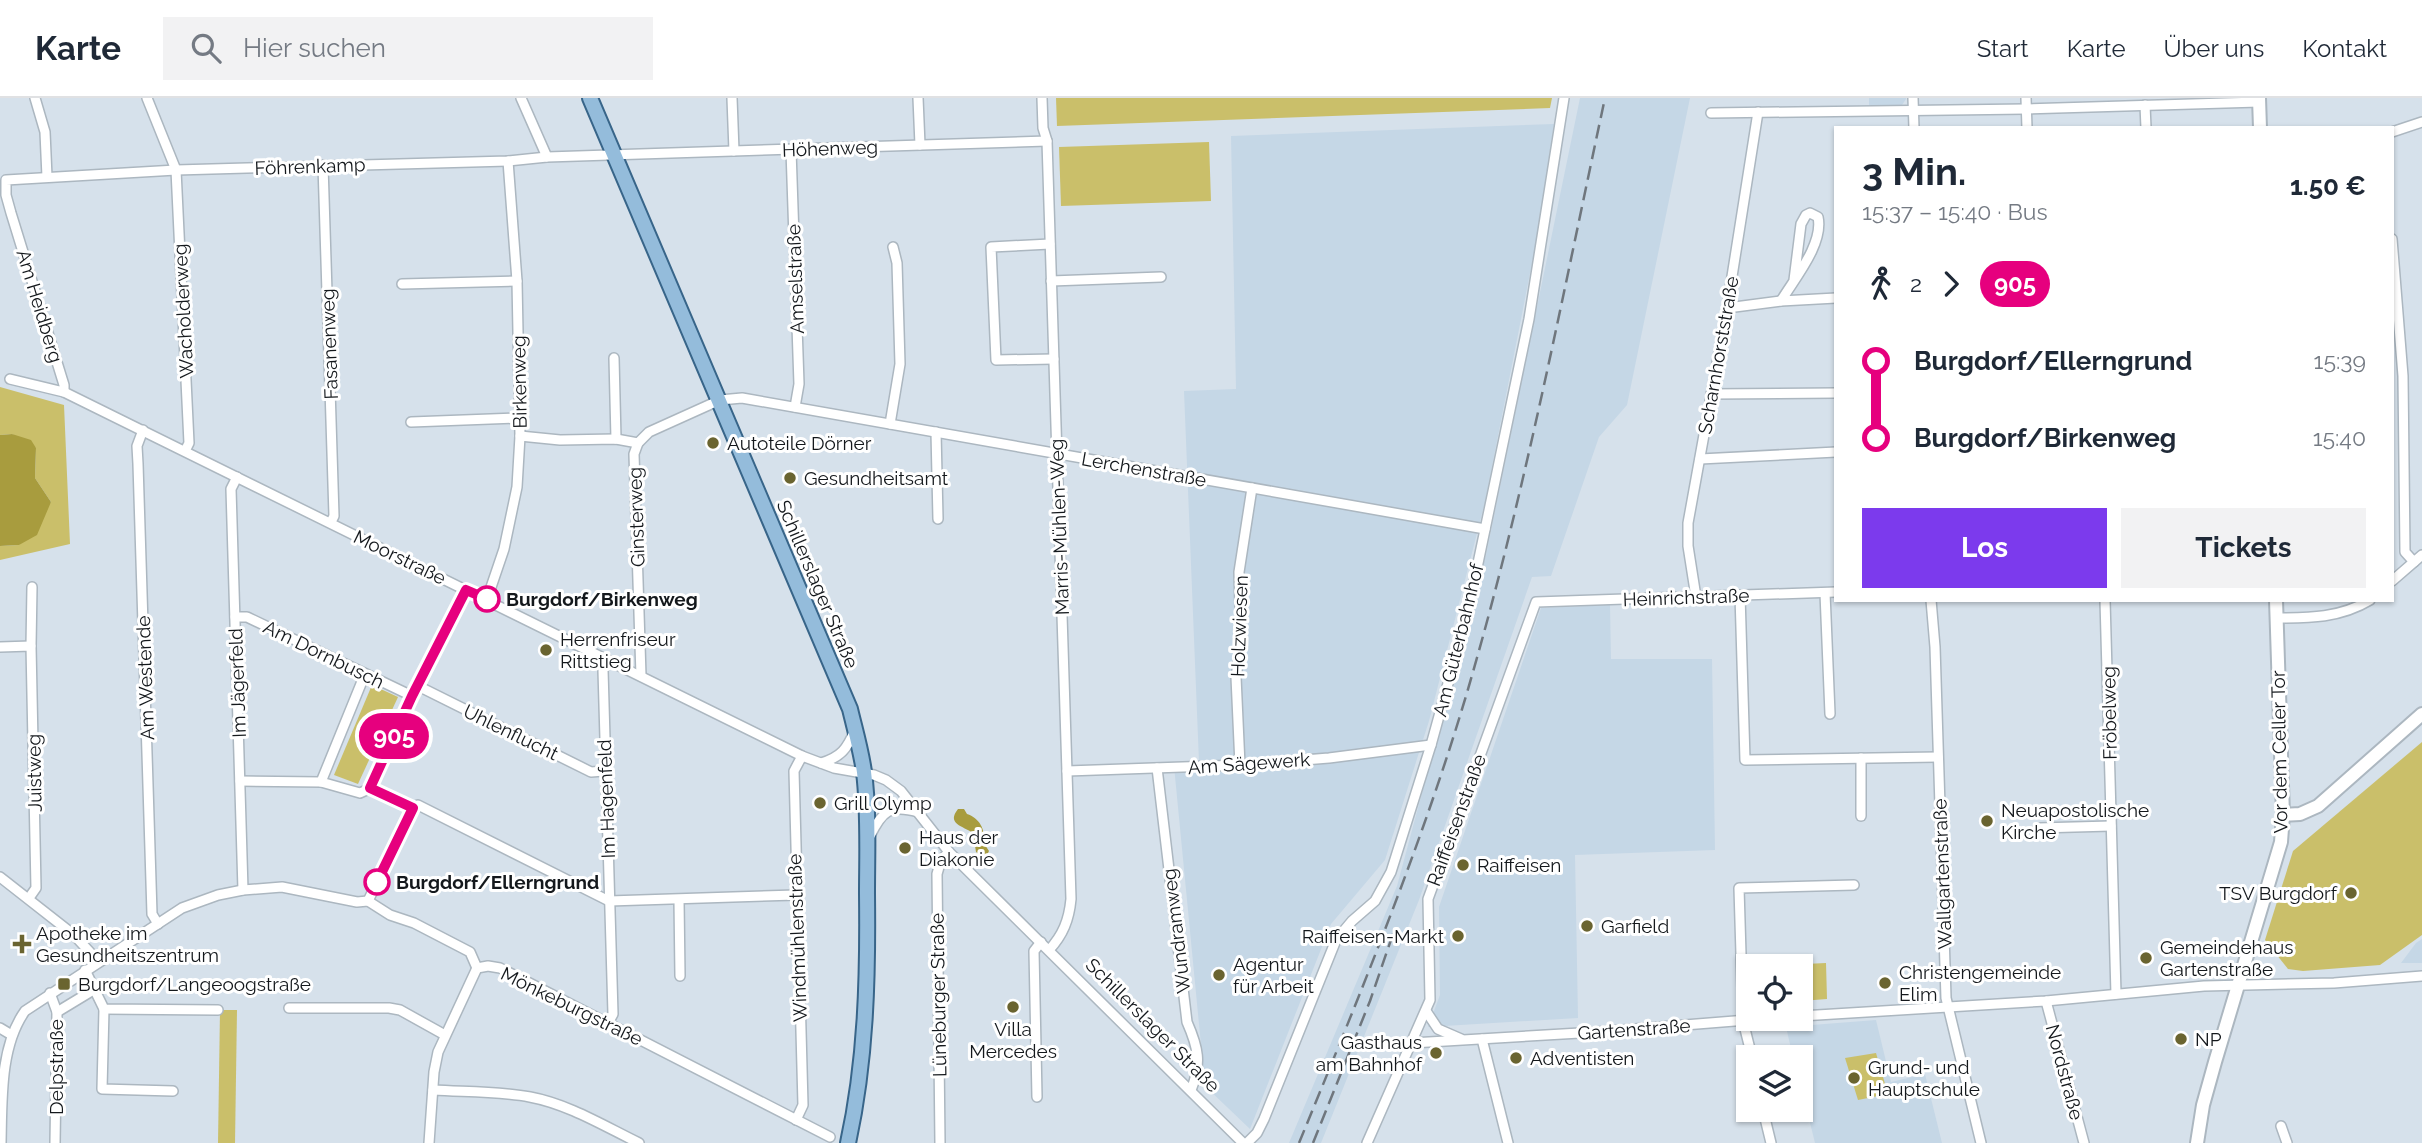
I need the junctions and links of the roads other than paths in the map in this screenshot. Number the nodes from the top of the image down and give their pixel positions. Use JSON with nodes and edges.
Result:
{"nodes":[{"id":1,"x":35,"y":98,"type":"edge"},
{"id":2,"x":147,"y":98,"type":"edge"},
{"id":3,"x":521,"y":98,"type":"edge"},
{"id":4,"x":590,"y":98,"type":"edge"},
{"id":5,"x":732,"y":98,"type":"edge"},
{"id":6,"x":918,"y":98,"type":"edge"},
{"id":7,"x":1042,"y":98,"type":"edge"},
{"id":8,"x":1564,"y":98,"type":"edge"},
{"id":9,"x":1913,"y":98,"type":"edge"},
{"id":10,"x":2026,"y":98,"type":"edge"},
{"id":11,"x":2259,"y":100,"type":"edge"},
{"id":12,"x":2146,"y":106,"type":"junction"},
{"id":13,"x":2026,"y":109,"type":"junction"},
{"id":14,"x":1913,"y":110,"type":"junction"},
{"id":15,"x":1758,"y":112,"type":"junction"},
{"id":16,"x":1711,"y":113,"type":"dead end"},
{"id":17,"x":2422,"y":122,"type":"edge"},
{"id":18,"x":1914,"y":126,"type":"edge"},
{"id":19,"x":2027,"y":126,"type":"edge"},
{"id":20,"x":2146,"y":126,"type":"edge"},
{"id":21,"x":2260,"y":126,"type":"edge"},
{"id":22,"x":2394,"y":131,"type":"edge"},
{"id":23,"x":1046,"y":141,"type":"junction"},
{"id":24,"x":920,"y":145,"type":"junction"},
{"id":25,"x":790,"y":150,"type":"junction"},
{"id":26,"x":734,"y":151,"type":"junction"},
{"id":27,"x":614,"y":155,"type":"junction"},
{"id":28,"x":547,"y":158,"type":"junction"},
{"id":29,"x":508,"y":161,"type":"junction"},
{"id":30,"x":323,"y":166,"type":"junction"},
{"id":31,"x":176,"y":170,"type":"junction"},
{"id":32,"x":47,"y":177,"type":"junction"},
{"id":33,"x":6,"y":180,"type":"joint"},
{"id":34,"x":1050,"y":244,"type":"junction"},
{"id":35,"x":893,"y":247,"type":"dead end"},
{"id":36,"x":2394,"y":265,"type":"edge"},
{"id":37,"x":1161,"y":277,"type":"dead end"},
{"id":38,"x":1794,"y":280,"type":"junction"},
{"id":39,"x":517,"y":281,"type":"junction"},
{"id":40,"x":1051,"y":281,"type":"junction"},
{"id":41,"x":402,"y":284,"type":"dead end"},
{"id":42,"x":1834,"y":298,"type":"edge"},
{"id":43,"x":1781,"y":301,"type":"junction"},
{"id":44,"x":1727,"y":308,"type":"junction"},
{"id":45,"x":614,"y":358,"type":"dead end"},
{"id":46,"x":1054,"y":359,"type":"junction"},
{"id":47,"x":10,"y":379,"type":"dead end"},
{"id":48,"x":64,"y":392,"type":"junction"},
{"id":49,"x":1834,"y":393,"type":"edge"},
{"id":50,"x":1711,"y":394,"type":"junction"},
{"id":51,"x":720,"y":400,"type":"junction"},
{"id":52,"x":795,"y":407,"type":"junction"},
{"id":53,"x":520,"y":418,"type":"junction"},
{"id":54,"x":411,"y":422,"type":"dead end"},
{"id":55,"x":890,"y":424,"type":"junction"},
{"id":56,"x":144,"y":430,"type":"junction"},
{"id":57,"x":936,"y":432,"type":"junction"},
{"id":58,"x":520,"y":436,"type":"junction"},
{"id":59,"x":616,"y":439,"type":"junction"},
{"id":60,"x":638,"y":443,"type":"junction"},
{"id":61,"x":185,"y":451,"type":"junction"},
{"id":62,"x":1834,"y":452,"type":"edge"},
{"id":63,"x":1057,"y":454,"type":"junction"},
{"id":64,"x":1700,"y":458,"type":"junction"},
{"id":65,"x":237,"y":477,"type":"junction"},
{"id":66,"x":1252,"y":488,"type":"junction"},
{"id":67,"x":938,"y":519,"type":"dead end"},
{"id":68,"x":331,"y":522,"type":"junction"},
{"id":69,"x":1485,"y":529,"type":"junction"},
{"id":70,"x":2422,"y":555,"type":"edge"},
{"id":71,"x":2414,"y":562,"type":"junction"},
{"id":72,"x":2394,"y":579,"type":"edge"},
{"id":73,"x":32,"y":586,"type":"dead end"},
{"id":74,"x":466,"y":590,"type":"junction"},
{"id":75,"x":1834,"y":592,"type":"edge"},
{"id":76,"x":1825,"y":593,"type":"junction"},
{"id":77,"x":1740,"y":596,"type":"junction"},
{"id":78,"x":1696,"y":597,"type":"junction"},
{"id":79,"x":487,"y":599,"type":"junction"},
{"id":80,"x":1536,"y":602,"type":"joint"},
{"id":81,"x":1930,"y":602,"type":"edge"},
{"id":82,"x":2105,"y":602,"type":"edge"},
{"id":83,"x":2276,"y":602,"type":"edge"},
{"id":84,"x":2366,"y":602,"type":"edge"},
{"id":85,"x":235,"y":617,"type":"junction"},
{"id":86,"x":2276,"y":618,"type":"junction"},
{"id":87,"x":31,"y":646,"type":"junction"},
{"id":88,"x":0,"y":647,"type":"edge"},
{"id":89,"x":608,"y":660,"type":"junction"},
{"id":90,"x":365,"y":674,"type":"junction"},
{"id":91,"x":641,"y":676,"type":"junction"},
{"id":92,"x":418,"y":686,"type":"junction"},
{"id":93,"x":412,"y":696,"type":"junction"},
{"id":94,"x":1830,"y":714,"type":"dead end"},
{"id":95,"x":2422,"y":714,"type":"edge"},
{"id":96,"x":855,"y":730,"type":"junction"},
{"id":97,"x":1431,"y":745,"type":"junction"},
{"id":98,"x":802,"y":756,"type":"junction"},
{"id":99,"x":1938,"y":757,"type":"junction"},
{"id":100,"x":1861,"y":758,"type":"junction"},
{"id":101,"x":821,"y":763,"type":"junction"},
{"id":102,"x":1240,"y":765,"type":"junction"},
{"id":103,"x":1157,"y":768,"type":"junction"},
{"id":104,"x":604,"y":771,"type":"junction"},
{"id":105,"x":1067,"y":771,"type":"junction"},
{"id":106,"x":864,"y":772,"type":"junction"},
{"id":107,"x":240,"y":781,"type":"junction"},
{"id":108,"x":321,"y":782,"type":"junction"},
{"id":109,"x":370,"y":788,"type":"junction"},
{"id":110,"x":413,"y":808,"type":"junction"},
{"id":111,"x":920,"y":813,"type":"junction"},
{"id":112,"x":1861,"y":816,"type":"dead end"},
{"id":113,"x":2283,"y":816,"type":"junction"},
{"id":114,"x":2111,"y":826,"type":"junction"},
{"id":115,"x":2038,"y":828,"type":"dead end"},
{"id":116,"x":866,"y":843,"type":"junction"},
{"id":117,"x":949,"y":852,"type":"junction"},
{"id":118,"x":0,"y":877,"type":"edge"},
{"id":119,"x":1854,"y":885,"type":"dead end"},
{"id":120,"x":243,"y":890,"type":"junction"},
{"id":121,"x":796,"y":895,"type":"junction"},
{"id":122,"x":29,"y":898,"type":"junction"},
{"id":123,"x":679,"y":900,"type":"junction"},
{"id":124,"x":368,"y":901,"type":"junction"},
{"id":125,"x":610,"y":901,"type":"junction"},
{"id":126,"x":158,"y":924,"type":"junction"},
{"id":127,"x":1041,"y":943,"type":"junction"},
{"id":128,"x":1049,"y":950,"type":"junction"},
{"id":129,"x":1741,"y":954,"type":"edge"},
{"id":130,"x":99,"y":962,"type":"junction"},
{"id":131,"x":477,"y":968,"type":"junction"},
{"id":132,"x":85,"y":970,"type":"junction"},
{"id":133,"x":681,"y":976,"type":"dead end"},
{"id":134,"x":2422,"y":976,"type":"edge"},
{"id":135,"x":2238,"y":986,"type":"junction"},
{"id":136,"x":95,"y":989,"type":"junction"},
{"id":137,"x":50,"y":993,"type":"junction"},
{"id":138,"x":2116,"y":994,"type":"junction"},
{"id":139,"x":2046,"y":1001,"type":"junction"},
{"id":140,"x":1947,"y":1007,"type":"junction"},
{"id":141,"x":104,"y":1009,"type":"junction"},
{"id":142,"x":289,"y":1009,"type":"dead end"},
{"id":143,"x":218,"y":1010,"type":"dead end"},
{"id":144,"x":1426,"y":1010,"type":"junction"},
{"id":145,"x":57,"y":1012,"type":"junction"},
{"id":146,"x":1813,"y":1015,"type":"edge"},
{"id":147,"x":1736,"y":1022,"type":"edge"},
{"id":148,"x":608,"y":1023,"type":"junction"},
{"id":149,"x":0,"y":1028,"type":"edge"},
{"id":150,"x":10,"y":1034,"type":"junction"},
{"id":151,"x":445,"y":1035,"type":"junction"},
{"id":152,"x":1482,"y":1039,"type":"junction"},
{"id":153,"x":1462,"y":1040,"type":"junction"},
{"id":154,"x":1412,"y":1043,"type":"junction"},
{"id":155,"x":433,"y":1090,"type":"junction"},
{"id":156,"x":1191,"y":1090,"type":"junction"},
{"id":157,"x":173,"y":1091,"type":"dead end"},
{"id":158,"x":1037,"y":1097,"type":"dead end"},
{"id":159,"x":796,"y":1120,"type":"junction"},
{"id":160,"x":1766,"y":1122,"type":"edge"},
{"id":161,"x":2281,"y":1126,"type":"dead end"},
{"id":162,"x":830,"y":1137,"type":"dead end"},
{"id":163,"x":2,"y":1143,"type":"edge"},
{"id":164,"x":55,"y":1143,"type":"edge"},
{"id":165,"x":429,"y":1143,"type":"edge"},
{"id":166,"x":639,"y":1143,"type":"edge"},
{"id":167,"x":848,"y":1143,"type":"edge"},
{"id":168,"x":940,"y":1143,"type":"edge"},
{"id":169,"x":1245,"y":1143,"type":"edge"},
{"id":170,"x":1367,"y":1143,"type":"edge"},
{"id":171,"x":1508,"y":1143,"type":"edge"},
{"id":172,"x":1771,"y":1143,"type":"edge"},
{"id":173,"x":1981,"y":1143,"type":"edge"},
{"id":174,"x":2084,"y":1143,"type":"edge"},
{"id":175,"x":2197,"y":1143,"type":"edge"},
{"id":176,"x":2287,"y":1143,"type":"edge"}],
"edges":[{"from":1,"to":32,"type":"street"},
{"from":2,"to":31,"type":"street","name":"Wacholderweg"},
{"from":3,"to":28,"type":"street"},
{"from":4,"to":27,"type":"main road","name":"Schillerslager Straße"},
{"from":5,"to":26,"type":"street"},
{"from":6,"to":24,"type":"street"},
{"from":7,"to":23,"type":"street","name":"Marris-Mühlen-Weg"},
{"from":8,"to":69,"type":"street","name":"Am Güterbahnhof"},
{"from":9,"to":14,"type":"street"},
{"from":10,"to":13,"type":"street"},
{"from":11,"to":12,"type":"street"},
{"from":11,"to":21,"type":"main road"},
{"from":12,"to":13,"type":"street"},
{"from":12,"to":20,"type":"street"},
{"from":13,"to":14,"type":"street"},
{"from":13,"to":19,"type":"street"},
{"from":14,"to":15,"type":"street"},
{"from":14,"to":18,"type":"street"},
{"from":15,"to":16,"type":"street"},
{"from":15,"to":44,"type":"street","name":"Scharnhorststraße"},
{"from":17,"to":22,"type":"street"},
{"from":23,"to":24,"type":"street","name":"Höhenweg"},
{"from":23,"to":34,"type":"street","name":"Marris-Mühlen-Weg"},
{"from":24,"to":25,"type":"street","name":"Höhenweg"},
{"from":25,"to":26,"type":"street","name":"Höhenweg"},
{"from":25,"to":52,"type":"street","name":"Amselstraße"},
{"from":26,"to":27,"type":"street","name":"Höhenweg"},
{"from":27,"to":28,"type":"street","name":"Föhrenkamp"},
{"from":27,"to":51,"type":"main road","name":"Schillerslager Straße"},
{"from":28,"to":29,"type":"street","name":"Föhrenkamp"},
{"from":29,"to":30,"type":"street","name":"Föhrenkamp"},
{"from":29,"to":39,"type":"street","name":"Birkenweg"},
{"from":30,"to":31,"type":"street","name":"Föhrenkamp"},
{"from":30,"to":68,"type":"street","name":"Fasanenweg"},
{"from":31,"to":32,"type":"street","name":"Föhrenkamp"},
{"from":31,"to":61,"type":"street","name":"Wacholderweg"},
{"from":32,"to":33,"type":"street","name":"Föhrenkamp"},
{"from":33,"to":48,"type":"street","name":"Am Heidberg"},
{"from":34,"to":40,"type":"street","name":"Marris-Mühlen-Weg"},
{"from":34,"to":46,"type":"street"},
{"from":35,"to":55,"type":"street"},
{"from":36,"to":71,"type":"street"},
{"from":37,"to":40,"type":"street"},
{"from":38,"to":38,"type":"street"},
{"from":38,"to":43,"type":"street"},
{"from":39,"to":41,"type":"street"},
{"from":39,"to":53,"type":"street","name":"Birkenweg"},
{"from":40,"to":46,"type":"street","name":"Marris-Mühlen-Weg"},
{"from":42,"to":43,"type":"street"},
{"from":43,"to":44,"type":"street"},
{"from":44,"to":50,"type":"street","name":"Scharnhorststraße"},
{"from":45,"to":59,"type":"street"},
{"from":46,"to":63,"type":"street","name":"Marris-Mühlen-Weg"},
{"from":47,"to":48,"type":"street","name":"Moorstraße"},
{"from":48,"to":56,"type":"street","name":"Moorstraße"},
{"from":49,"to":50,"type":"street"},
{"from":50,"to":64,"type":"street","name":"Scharnhorststraße"},
{"from":51,"to":52,"type":"street","name":"Lerchenstraße"},
{"from":51,"to":60,"type":"street"},
{"from":51,"to":96,"type":"main road","name":"Schillerslager Straße"},
{"from":52,"to":55,"type":"street","name":"Lerchenstraße"},
{"from":53,"to":54,"type":"street"},
{"from":53,"to":58,"type":"street","name":"Birkenweg"},
{"from":55,"to":57,"type":"street","name":"Lerchenstraße"},
{"from":56,"to":61,"type":"street","name":"Moorstraße"},
{"from":56,"to":126,"type":"street","name":"Am Westende"},
{"from":57,"to":63,"type":"street","name":"Lerchenstraße"},
{"from":57,"to":67,"type":"street"},
{"from":58,"to":59,"type":"street"},
{"from":58,"to":79,"type":"street","name":"Birkenweg"},
{"from":59,"to":60,"type":"street"},
{"from":60,"to":91,"type":"street","name":"Ginsterweg"},
{"from":61,"to":65,"type":"street","name":"Moorstraße"},
{"from":62,"to":64,"type":"street"},
{"from":63,"to":66,"type":"street","name":"Lerchenstraße"},
{"from":63,"to":105,"type":"street","name":"Marris-Mühlen-Weg"},
{"from":64,"to":78,"type":"street","name":"Scharnhorststraße"},
{"from":65,"to":68,"type":"street","name":"Moorstraße"},
{"from":65,"to":85,"type":"street","name":"Im Jägerfeld"},
{"from":66,"to":69,"type":"street","name":"Lerchenstraße"},
{"from":66,"to":102,"type":"street","name":"Holzwiesen"},
{"from":68,"to":74,"type":"street","name":"Moorstraße"},
{"from":69,"to":97,"type":"street","name":"Am Güterbahnhof"},
{"from":70,"to":71,"type":"street"},
{"from":71,"to":72,"type":"street"},
{"from":73,"to":87,"type":"street","name":"Juistweg"},
{"from":74,"to":79,"type":"street","name":"Moorstraße"},
{"from":74,"to":92,"type":"street"},
{"from":75,"to":76,"type":"street","name":"Heinrichstraße"},
{"from":76,"to":77,"type":"street","name":"Heinrichstraße"},
{"from":76,"to":94,"type":"street"},
{"from":77,"to":78,"type":"street","name":"Heinrichstraße"},
{"from":77,"to":100,"type":"street"},
{"from":78,"to":80,"type":"street","name":"Heinrichstraße"},
{"from":79,"to":89,"type":"street","name":"Moorstraße"},
{"from":80,"to":144,"type":"street","name":"Raiffeisenstraße"},
{"from":81,"to":99,"type":"street","name":"Wallgartenstraße"},
{"from":82,"to":114,"type":"street","name":"Fröbelweg"},
{"from":83,"to":86,"type":"main road","name":"Vor dem Celler Tor"},
{"from":84,"to":86,"type":"street"},
{"from":85,"to":90,"type":"street","name":"Am Dornbusch"},
{"from":85,"to":107,"type":"street","name":"Im Jägerfeld"},
{"from":86,"to":113,"type":"main road","name":"Vor dem Celler Tor"},
{"from":87,"to":88,"type":"street"},
{"from":87,"to":122,"type":"street","name":"Juistweg"},
{"from":89,"to":91,"type":"street","name":"Moorstraße"},
{"from":89,"to":104,"type":"street","name":"Im Hagenfeld"},
{"from":90,"to":93,"type":"street","name":"Am Dornbusch"},
{"from":90,"to":108,"type":"street"},
{"from":91,"to":98,"type":"street","name":"Moorstraße"},
{"from":92,"to":93,"type":"street"},
{"from":92,"to":104,"type":"street","name":"Uhlenflucht"},
{"from":93,"to":109,"type":"street"},
{"from":95,"to":113,"type":"main road"},
{"from":96,"to":101,"type":"street"},
{"from":96,"to":106,"type":"main road","name":"Schillerslager Straße"},
{"from":97,"to":102,"type":"street","name":"Am Sägewerk"},
{"from":97,"to":169,"type":"street","name":"Am Güterbahnhof"},
{"from":98,"to":101,"type":"street","name":"Moorstraße"},
{"from":98,"to":121,"type":"street","name":"Windmühlenstraße"},
{"from":99,"to":100,"type":"street"},
{"from":99,"to":140,"type":"street","name":"Wallgartenstraße"},
{"from":100,"to":112,"type":"street"},
{"from":101,"to":106,"type":"street","name":"Moorstraße"},
{"from":102,"to":103,"type":"street","name":"Am Sägewerk"},
{"from":103,"to":105,"type":"street","name":"Am Sägewerk"},
{"from":103,"to":156,"type":"street","name":"Wundramweg"},
{"from":104,"to":125,"type":"street","name":"Im Hagenfeld"},
{"from":105,"to":128,"type":"street","name":"Marris-Mühlen-Weg"},
{"from":106,"to":111,"type":"street","name":"Schillerslager Straße"},
{"from":106,"to":116,"type":"main road"},
{"from":107,"to":108,"type":"street"},
{"from":107,"to":120,"type":"street","name":"Im Jägerfeld"},
{"from":108,"to":109,"type":"street"},
{"from":109,"to":110,"type":"street"},
{"from":110,"to":124,"type":"street"},
{"from":110,"to":125,"type":"street"},
{"from":111,"to":116,"type":"street"},
{"from":111,"to":117,"type":"street","name":"Schillerslager Straße"},
{"from":113,"to":135,"type":"main road","name":"Vor dem Celler Tor"},
{"from":114,"to":115,"type":"street"},
{"from":114,"to":138,"type":"street","name":"Fröbelweg"},
{"from":116,"to":167,"type":"main road"},
{"from":117,"to":127,"type":"street","name":"Schillerslager Straße"},
{"from":117,"to":168,"type":"street","name":"Lüneburger Straße"},
{"from":118,"to":122,"type":"street"},
{"from":119,"to":129,"type":"street"},
{"from":120,"to":124,"type":"street","name":"Mönkeburgstraße"},
{"from":120,"to":126,"type":"street","name":"Mönkeburgstraße"},
{"from":121,"to":123,"type":"street"},
{"from":121,"to":159,"type":"street","name":"Windmühlenstraße"},
{"from":122,"to":130,"type":"street"},
{"from":123,"to":125,"type":"street"},
{"from":123,"to":133,"type":"street"},
{"from":124,"to":131,"type":"street","name":"Mönkeburgstraße"},
{"from":125,"to":148,"type":"street","name":"Im Hagenfeld"},
{"from":126,"to":130,"type":"street","name":"Mönkeburgstraße"},
{"from":127,"to":128,"type":"street","name":"Schillerslager Straße"},
{"from":127,"to":158,"type":"street"},
{"from":128,"to":156,"type":"street","name":"Schillerslager Straße"},
{"from":130,"to":132,"type":"street","name":"Mönkeburgstraße"},
{"from":131,"to":148,"type":"street","name":"Mönkeburgstraße"},
{"from":131,"to":151,"type":"street"},
{"from":132,"to":136,"type":"street"},
{"from":132,"to":137,"type":"street","name":"Mönkeburgstraße"},
{"from":134,"to":135,"type":"street"},
{"from":135,"to":138,"type":"street"},
{"from":135,"to":175,"type":"main road","name":"Vor dem Celler Tor"},
{"from":136,"to":141,"type":"street"},
{"from":136,"to":145,"type":"street"},
{"from":137,"to":145,"type":"street","name":"Delpstraße"},
{"from":137,"to":150,"type":"street","name":"Mönkeburgstraße"},
{"from":138,"to":139,"type":"street"},
{"from":139,"to":140,"type":"street"},
{"from":139,"to":174,"type":"street","name":"Nordstraße"},
{"from":140,"to":146,"type":"street"},
{"from":140,"to":173,"type":"street","name":"Wallgartenstraße"},
{"from":141,"to":143,"type":"street"},
{"from":141,"to":157,"type":"street"},
{"from":142,"to":151,"type":"street"},
{"from":144,"to":153,"type":"street"},
{"from":144,"to":154,"type":"street","name":"Raiffeisenstraße"},
{"from":145,"to":164,"type":"street","name":"Delpstraße"},
{"from":147,"to":152,"type":"street","name":"Gartenstraße"},
{"from":148,"to":159,"type":"street","name":"Mönkeburgstraße"},
{"from":149,"to":150,"type":"street"},
{"from":150,"to":163,"type":"street","name":"Mönkeburgstraße"},
{"from":151,"to":155,"type":"street"},
{"from":152,"to":153,"type":"street","name":"Gartenstraße"},
{"from":152,"to":171,"type":"street"},
{"from":153,"to":154,"type":"street","name":"Gartenstraße"},
{"from":154,"to":170,"type":"street","name":"Raiffeisenstraße"},
{"from":155,"to":165,"type":"street"},
{"from":155,"to":166,"type":"street"},
{"from":156,"to":169,"type":"street","name":"Schillerslager Straße"},
{"from":159,"to":162,"type":"street","name":"Mönkeburgstraße"},
{"from":160,"to":172,"type":"street"},
{"from":161,"to":176,"type":"street"}]}
